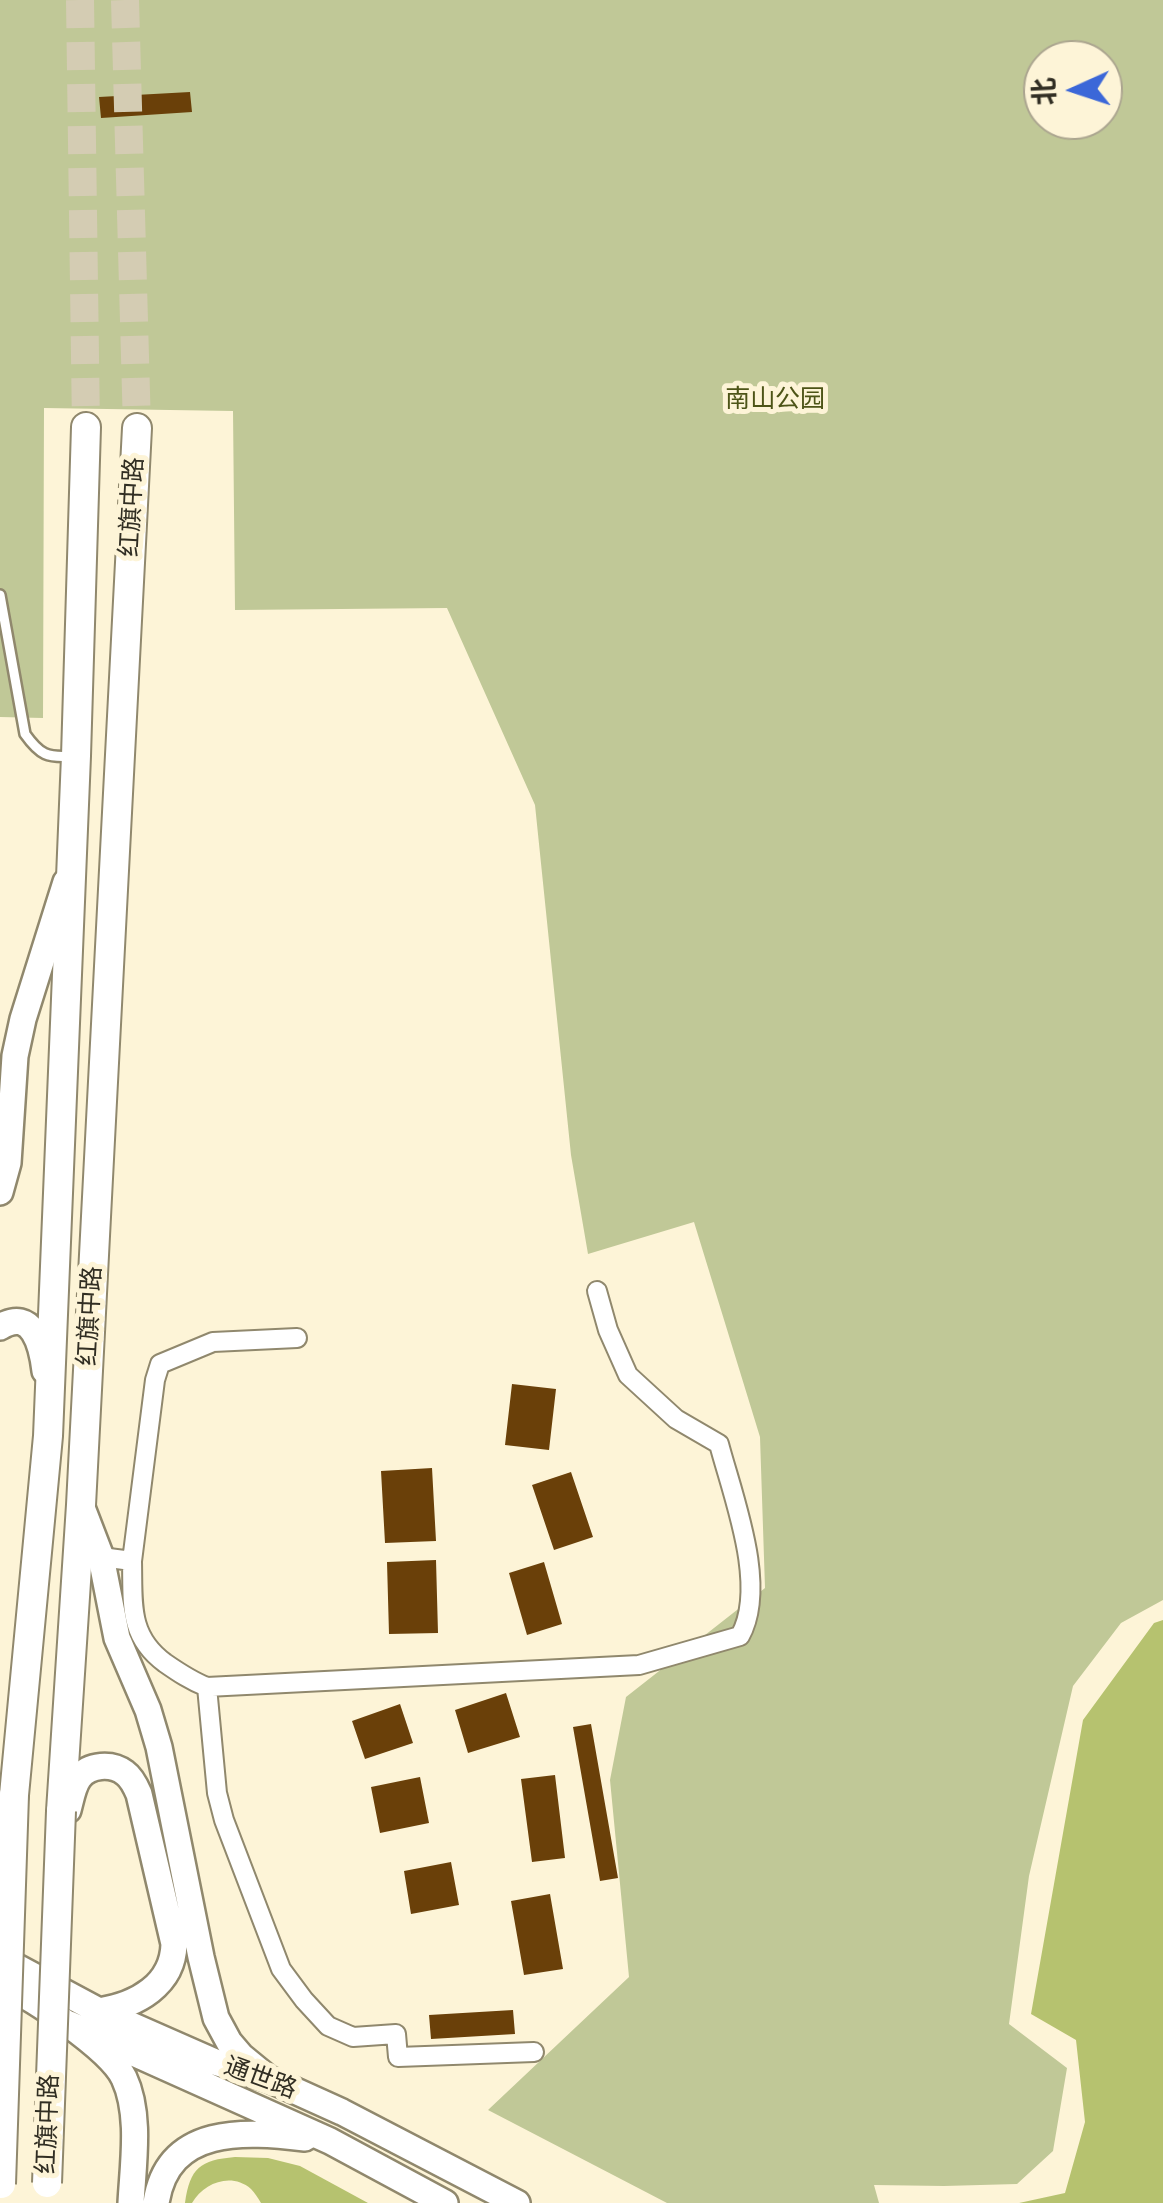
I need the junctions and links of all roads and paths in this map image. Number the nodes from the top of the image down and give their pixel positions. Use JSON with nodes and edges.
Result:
{"nodes":[{"id":1,"x":86,"y":427,"type":"tunnel mouth"},
{"id":2,"x":137,"y":428,"type":"tunnel mouth"},
{"id":3,"x":0,"y":595,"type":"edge"},
{"id":4,"x":76,"y":756,"type":"junction"},
{"id":5,"x":70,"y":868,"type":"junction"},
{"id":6,"x":0,"y":1192,"type":"edge"},
{"id":7,"x":597,"y":1291,"type":"dead end"},
{"id":8,"x":0,"y":1327,"type":"edge"},
{"id":9,"x":297,"y":1338,"type":"dead end"},
{"id":10,"x":48,"y":1436,"type":"junction"},
{"id":11,"x":81,"y":1505,"type":"junction"},
{"id":12,"x":101,"y":1557,"type":"junction"},
{"id":13,"x":132,"y":1561,"type":"junction"},
{"id":14,"x":206,"y":1687,"type":"junction"},
{"id":15,"x":60,"y":1825,"type":"junction"},
{"id":16,"x":0,"y":1958,"type":"edge"},
{"id":17,"x":4,"y":1986,"type":"edge"},
{"id":18,"x":100,"y":2010,"type":"junction"},
{"id":19,"x":70,"y":2024,"type":"junction"},
{"id":20,"x":534,"y":2052,"type":"dead end"},
{"id":21,"x":269,"y":2079,"type":"junction"},
{"id":22,"x":330,"y":2142,"type":"junction"},
{"id":23,"x":1,"y":2184,"type":"edge"},
{"id":24,"x":46,"y":2193,"type":"edge"},
{"id":25,"x":0,"y":2198,"type":"edge"},
{"id":26,"x":132,"y":2203,"type":"edge"},
{"id":27,"x":156,"y":2203,"type":"edge"},
{"id":28,"x":445,"y":2203,"type":"edge"},
{"id":29,"x":517,"y":2203,"type":"edge"}],
"edges":[{"from":1,"to":4,"type":"main road","name":"红旗中路"},
{"from":2,"to":11,"type":"main road","name":"红旗中路"},
{"from":3,"to":4,"type":"lane"},
{"from":4,"to":5,"type":"main road","name":"红旗中路"},
{"from":5,"to":6,"type":"main road"},
{"from":5,"to":10,"type":"main road","name":"红旗中路"},
{"from":7,"to":14,"type":"street"},
{"from":8,"to":10,"type":"main road"},
{"from":9,"to":13,"type":"street"},
{"from":10,"to":23,"type":"main road","name":"红旗中路","bridge":true},
{"from":11,"to":12,"type":"main road"},
{"from":11,"to":15,"type":"main road","name":"红旗中路"},
{"from":12,"to":13,"type":"street"},
{"from":12,"to":21,"type":"main road"},
{"from":13,"to":14,"type":"street"},
{"from":14,"to":20,"type":"street"},
{"from":15,"to":18,"type":"main road"},
{"from":15,"to":24,"type":"main road","name":"红旗中路","bridge":true},
{"from":16,"to":18,"type":"main road","name":"通世路"},
{"from":17,"to":19,"type":"main road"},
{"from":18,"to":21,"type":"main road","name":"通世路"},
{"from":19,"to":22,"type":"main road","name":"通世路"},
{"from":19,"to":26,"type":"main road"},
{"from":21,"to":29,"type":"main road","name":"通世路"},
{"from":22,"to":27,"type":"main road"},
{"from":22,"to":28,"type":"main road","name":"通世路"},
{"from":23,"to":25,"type":"main road","name":"红旗中路"}]}
